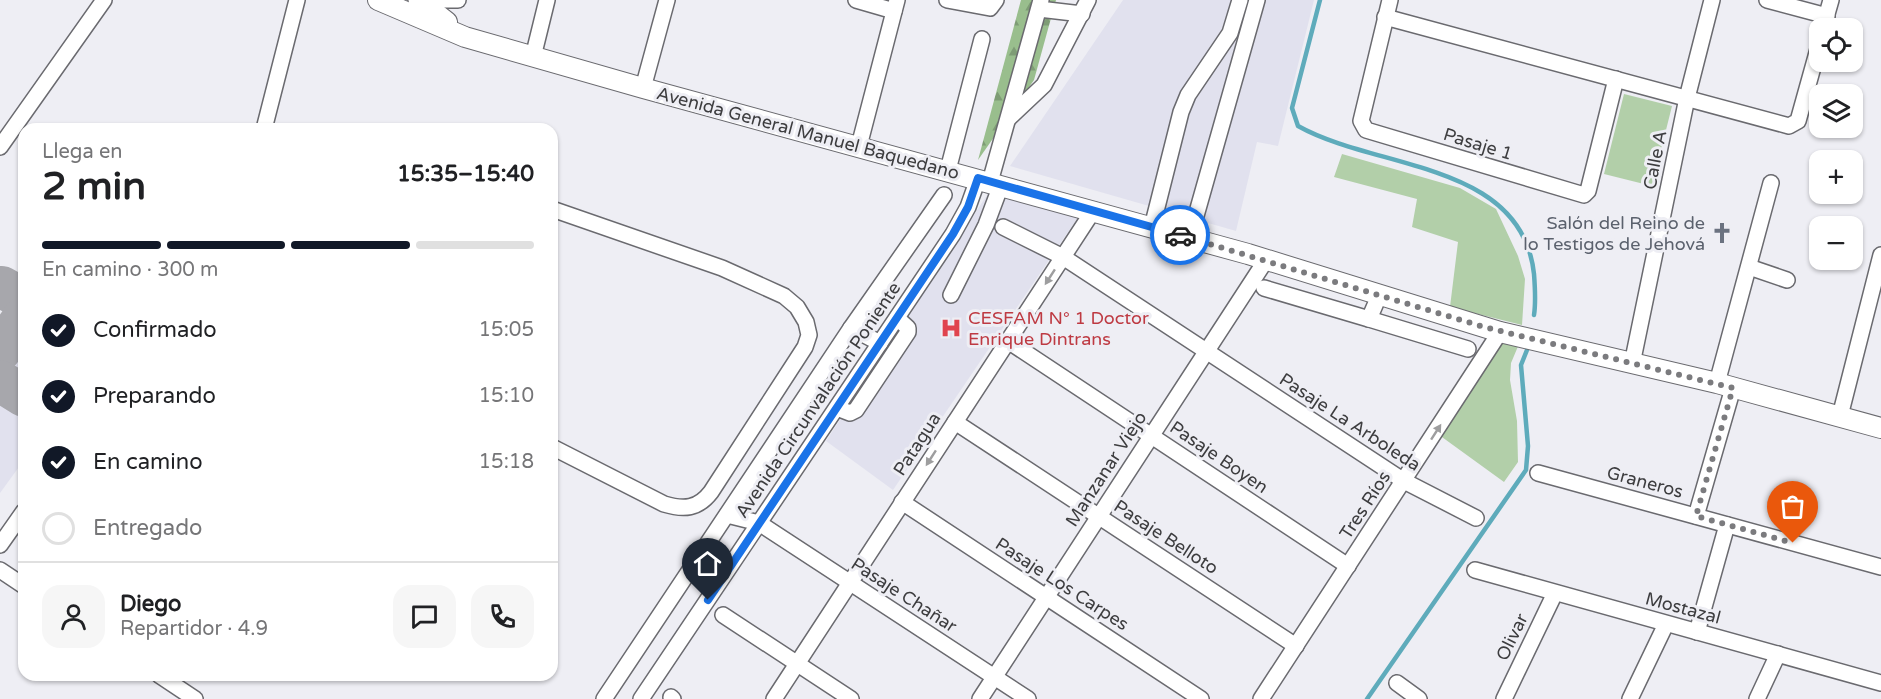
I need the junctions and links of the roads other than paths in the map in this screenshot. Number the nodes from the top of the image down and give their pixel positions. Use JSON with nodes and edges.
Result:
{"nodes":[{"id":1,"x":104,"y":0,"type":"edge"},
{"id":2,"x":297,"y":0,"type":"edge"},
{"id":3,"x":378,"y":0,"type":"edge"},
{"id":4,"x":458,"y":0,"type":"edge"},
{"id":5,"x":548,"y":0,"type":"edge"},
{"id":6,"x":667,"y":0,"type":"edge"},
{"id":7,"x":856,"y":0,"type":"edge"},
{"id":8,"x":947,"y":0,"type":"edge"},
{"id":9,"x":1088,"y":0,"type":"edge"},
{"id":10,"x":1240,"y":0,"type":"edge"},
{"id":11,"x":1257,"y":0,"type":"edge"},
{"id":12,"x":1390,"y":0,"type":"edge"},
{"id":13,"x":1712,"y":0,"type":"edge"},
{"id":14,"x":1767,"y":0,"type":"edge"},
{"id":15,"x":1831,"y":0,"type":"edge"},
{"id":16,"x":419,"y":1,"type":"edge"},
{"id":17,"x":990,"y":4,"type":"edge"},
{"id":18,"x":896,"y":5,"type":"edge"},
{"id":19,"x":1040,"y":5,"type":"edge"},
{"id":20,"x":1082,"y":14,"type":"junction"},
{"id":21,"x":1385,"y":17,"type":"junction"},
{"id":22,"x":1814,"y":18,"type":"edge"},
{"id":23,"x":1826,"y":18,"type":"edge"},
{"id":24,"x":465,"y":37,"type":"junction"},
{"id":25,"x":982,"y":39,"type":"dead end"},
{"id":26,"x":533,"y":57,"type":"junction"},
{"id":27,"x":1812,"y":72,"type":"edge"},
{"id":28,"x":1616,"y":79,"type":"junction"},
{"id":29,"x":643,"y":88,"type":"junction"},
{"id":30,"x":1687,"y":98,"type":"junction"},
{"id":31,"x":1010,"y":118,"type":"junction"},
{"id":32,"x":266,"y":123,"type":"edge"},
{"id":33,"x":859,"y":146,"type":"junction"},
{"id":34,"x":0,"y":147,"type":"edge"},
{"id":35,"x":948,"y":170,"type":"junction"},
{"id":36,"x":990,"y":182,"type":"junction"},
{"id":37,"x":1772,"y":183,"type":"dead end"},
{"id":38,"x":944,"y":195,"type":"dead end"},
{"id":39,"x":558,"y":211,"type":"edge"},
{"id":40,"x":1093,"y":211,"type":"junction"},
{"id":41,"x":1003,"y":227,"type":"dead end"},
{"id":42,"x":1152,"y":227,"type":"junction"},
{"id":43,"x":1190,"y":237,"type":"junction"},
{"id":44,"x":1063,"y":257,"type":"junction"},
{"id":45,"x":1266,"y":260,"type":"junction"},
{"id":46,"x":1880,"y":260,"type":"edge"},
{"id":47,"x":1749,"y":267,"type":"junction"},
{"id":48,"x":1787,"y":280,"type":"dead end"},
{"id":49,"x":1264,"y":288,"type":"dead end"},
{"id":50,"x":951,"y":295,"type":"dead end"},
{"id":51,"x":1379,"y":296,"type":"junction"},
{"id":52,"x":897,"y":318,"type":"junction"},
{"id":53,"x":1369,"y":319,"type":"junction"},
{"id":54,"x":851,"y":328,"type":"junction"},
{"id":55,"x":1500,"y":332,"type":"junction"},
{"id":56,"x":1008,"y":340,"type":"junction"},
{"id":57,"x":880,"y":343,"type":"junction"},
{"id":58,"x":1468,"y":349,"type":"dead end"},
{"id":59,"x":1206,"y":352,"type":"junction"},
{"id":60,"x":1632,"y":364,"type":"junction"},
{"id":61,"x":1725,"y":385,"type":"junction"},
{"id":62,"x":837,"y":408,"type":"junction"},
{"id":63,"x":1840,"y":416,"type":"junction"},
{"id":64,"x":955,"y":422,"type":"junction"},
{"id":65,"x":1881,"y":428,"type":"edge"},
{"id":66,"x":1151,"y":435,"type":"junction"},
{"id":67,"x":558,"y":450,"type":"edge"},
{"id":68,"x":1538,"y":473,"type":"dead end"},
{"id":69,"x":1404,"y":481,"type":"junction"},
{"id":70,"x":902,"y":502,"type":"junction"},
{"id":71,"x":727,"y":515,"type":"junction"},
{"id":72,"x":1099,"y":516,"type":"junction"},
{"id":73,"x":1696,"y":516,"type":"junction"},
{"id":74,"x":1476,"y":518,"type":"dead end"},
{"id":75,"x":18,"y":519,"type":"edge"},
{"id":76,"x":759,"y":523,"type":"junction"},
{"id":77,"x":1727,"y":525,"type":"junction"},
{"id":78,"x":0,"y":544,"type":"edge"},
{"id":79,"x":1348,"y":566,"type":"junction"},
{"id":80,"x":1881,"y":567,"type":"edge"},
{"id":81,"x":0,"y":570,"type":"edge"},
{"id":82,"x":1474,"y":570,"type":"dead end"},
{"id":83,"x":18,"y":582,"type":"edge"},
{"id":84,"x":850,"y":582,"type":"junction"},
{"id":85,"x":1555,"y":593,"type":"junction"},
{"id":86,"x":1046,"y":597,"type":"junction"},
{"id":87,"x":723,"y":615,"type":"dead end"},
{"id":88,"x":1665,"y":624,"type":"junction"},
{"id":89,"x":1697,"y":632,"type":"junction"},
{"id":90,"x":1296,"y":646,"type":"junction"},
{"id":91,"x":1778,"y":654,"type":"junction"},
{"id":92,"x":797,"y":663,"type":"junction"},
{"id":93,"x":994,"y":677,"type":"junction"},
{"id":94,"x":168,"y":681,"type":"edge"},
{"id":95,"x":1397,"y":683,"type":"dead end"},
{"id":96,"x":1881,"y":683,"type":"edge"},
{"id":97,"x":195,"y":699,"type":"edge"},
{"id":98,"x":604,"y":699,"type":"edge"},
{"id":99,"x":641,"y":699,"type":"edge"},
{"id":100,"x":774,"y":699,"type":"edge"},
{"id":101,"x":851,"y":699,"type":"edge"},
{"id":102,"x":980,"y":699,"type":"edge"},
{"id":103,"x":1028,"y":699,"type":"edge"},
{"id":104,"x":1201,"y":699,"type":"edge"},
{"id":105,"x":1261,"y":699,"type":"edge"},
{"id":106,"x":1419,"y":699,"type":"edge"},
{"id":107,"x":1504,"y":699,"type":"edge"},
{"id":108,"x":1630,"y":699,"type":"edge"},
{"id":109,"x":1757,"y":699,"type":"edge"}],
"edges":[{"from":1,"to":34,"type":"street"},
{"from":2,"to":32,"type":"street"},
{"from":3,"to":24,"type":"main road","name":"Avenida General Manuel Baquedano"},
{"from":4,"to":16,"type":"street"},
{"from":5,"to":26,"type":"street"},
{"from":6,"to":29,"type":"street"},
{"from":7,"to":18,"type":"street"},
{"from":8,"to":17,"type":"street"},
{"from":9,"to":20,"type":"street"},
{"from":10,"to":42,"type":"street"},
{"from":11,"to":43,"type":"street"},
{"from":12,"to":21,"type":"street"},
{"from":13,"to":30,"type":"street","name":"Calle A"},
{"from":14,"to":22,"type":"street"},
{"from":15,"to":23,"type":"street"},
{"from":16,"to":24,"type":"main road","name":"Avenida General Manuel Baquedano"},
{"from":18,"to":33,"type":"street"},
{"from":19,"to":20,"type":"street"},
{"from":19,"to":31,"type":"street"},
{"from":20,"to":31,"type":"street"},
{"from":21,"to":28,"type":"street"},
{"from":21,"to":28,"type":"street","name":"Pasaje 1"},
{"from":24,"to":26,"type":"main road","name":"Avenida General Manuel Baquedano"},
{"from":25,"to":35,"type":"street"},
{"from":26,"to":29,"type":"main road","name":"Avenida General Manuel Baquedano"},
{"from":27,"to":30,"type":"street"},
{"from":28,"to":30,"type":"street"},
{"from":29,"to":33,"type":"main road","name":"Avenida General Manuel Baquedano"},
{"from":30,"to":60,"type":"street","name":"Calle A"},
{"from":31,"to":36,"type":"street"},
{"from":33,"to":35,"type":"main road","name":"Avenida General Manuel Baquedano"},
{"from":35,"to":36,"type":"main road","name":"Avenida General Manuel Baquedano"},
{"from":36,"to":40,"type":"main road","name":"Avenida General Manuel Baquedano"},
{"from":36,"to":50,"type":"street"},
{"from":36,"to":52,"type":"street","name":"Avenida Circunvalación Poniente"},
{"from":37,"to":47,"type":"street"},
{"from":38,"to":54,"type":"street"},
{"from":39,"to":67,"type":"street"},
{"from":40,"to":42,"type":"main road","name":"Avenida General Manuel Baquedano"},
{"from":40,"to":44,"type":"street","name":"Patagua"},
{"from":41,"to":44,"type":"street","name":"Pasaje La Arboleda"},
{"from":42,"to":43,"type":"main road","name":"Avenida General Manuel Baquedano"},
{"from":43,"to":45,"type":"main road","name":"Avenida General Manuel Baquedano"},
{"from":44,"to":56,"type":"street","name":"Patagua","one_way":true},
{"from":44,"to":59,"type":"street","name":"Pasaje La Arboleda"},
{"from":45,"to":51,"type":"main road","name":"Avenida General Manuel Baquedano"},
{"from":45,"to":59,"type":"street","name":"Manzanar Viejo"},
{"from":46,"to":63,"type":"street"},
{"from":47,"to":48,"type":"street"},
{"from":47,"to":61,"type":"street"},
{"from":49,"to":53,"type":"street"},
{"from":51,"to":53,"type":"street"},
{"from":51,"to":55,"type":"main road","name":"Avenida General Manuel Baquedano"},
{"from":52,"to":57,"type":"street","name":"Avenida Circunvalación Poniente"},
{"from":52,"to":62,"type":"street"},
{"from":53,"to":58,"type":"street"},
{"from":54,"to":57,"type":"street"},
{"from":54,"to":71,"type":"street"},
{"from":55,"to":60,"type":"main road","name":"Avenida General Manuel Baquedano"},
{"from":69,"to":55,"type":"street","name":"Tres Ríos","one_way":true},
{"from":56,"to":64,"type":"street","name":"Patagua"},
{"from":56,"to":66,"type":"street","name":"Pasaje Boyen"},
{"from":57,"to":62,"type":"street","name":"Avenida Circunvalación Poniente"},
{"from":59,"to":66,"type":"street","name":"Manzanar Viejo"},
{"from":59,"to":69,"type":"street","name":"Pasaje La Arboleda"},
{"from":60,"to":61,"type":"main road","name":"Avenida General Manuel Baquedano"},
{"from":61,"to":63,"type":"main road","name":"Avenida General Manuel Baquedano"},
{"from":61,"to":73,"type":"street"},
{"from":62,"to":76,"type":"street","name":"Avenida Circunvalación Poniente"},
{"from":63,"to":65,"type":"main road","name":"Avenida General Manuel Baquedano"},
{"from":64,"to":70,"type":"street","name":"Patagua","one_way":true},
{"from":64,"to":72,"type":"street","name":"Pasaje Belloto"},
{"from":66,"to":72,"type":"street","name":"Manzanar Viejo"},
{"from":66,"to":79,"type":"street","name":"Pasaje Boyen"},
{"from":68,"to":73,"type":"street","name":"Graneros"},
{"from":69,"to":74,"type":"street","name":"Pasaje La Arboleda"},
{"from":69,"to":79,"type":"street","name":"Tres Ríos"},
{"from":70,"to":84,"type":"street","name":"Patagua"},
{"from":70,"to":86,"type":"street","name":"Pasaje Los Carpes"},
{"from":71,"to":76,"type":"street","name":"Pasaje Chañar"},
{"from":71,"to":98,"type":"street"},
{"from":72,"to":86,"type":"street","name":"Manzanar Viejo"},
{"from":72,"to":90,"type":"street","name":"Pasaje Belloto"},
{"from":73,"to":77,"type":"street","name":"Graneros"},
{"from":75,"to":78,"type":"street"},
{"from":76,"to":84,"type":"street","name":"Pasaje Chañar"},
{"from":76,"to":99,"type":"street","name":"Avenida Circunvalación Poniente"},
{"from":77,"to":80,"type":"street","name":"Graneros"},
{"from":77,"to":89,"type":"street"},
{"from":79,"to":90,"type":"street","name":"Tres Ríos"},
{"from":81,"to":83,"type":"street"},
{"from":82,"to":85,"type":"street","name":"Mostazal"},
{"from":84,"to":92,"type":"street","name":"Patagua"},
{"from":84,"to":93,"type":"street","name":"Pasaje Chañar"},
{"from":85,"to":88,"type":"street","name":"Mostazal"},
{"from":85,"to":107,"type":"street","name":"Olivar"},
{"from":86,"to":93,"type":"street","name":"Manzanar Viejo"},
{"from":86,"to":104,"type":"street","name":"Pasaje Los Carpes"},
{"from":87,"to":92,"type":"street"},
{"from":88,"to":89,"type":"street","name":"Mostazal"},
{"from":88,"to":108,"type":"street"},
{"from":89,"to":91,"type":"street","name":"Mostazal"},
{"from":90,"to":105,"type":"street","name":"Tres Ríos"},
{"from":91,"to":96,"type":"street","name":"Mostazal"},
{"from":91,"to":109,"type":"street"},
{"from":92,"to":100,"type":"street","name":"Patagua"},
{"from":92,"to":101,"type":"street"},
{"from":93,"to":102,"type":"street","name":"Manzanar Viejo"},
{"from":93,"to":103,"type":"street","name":"Pasaje Chañar"},
{"from":94,"to":97,"type":"street"},
{"from":95,"to":106,"type":"street"}]}
